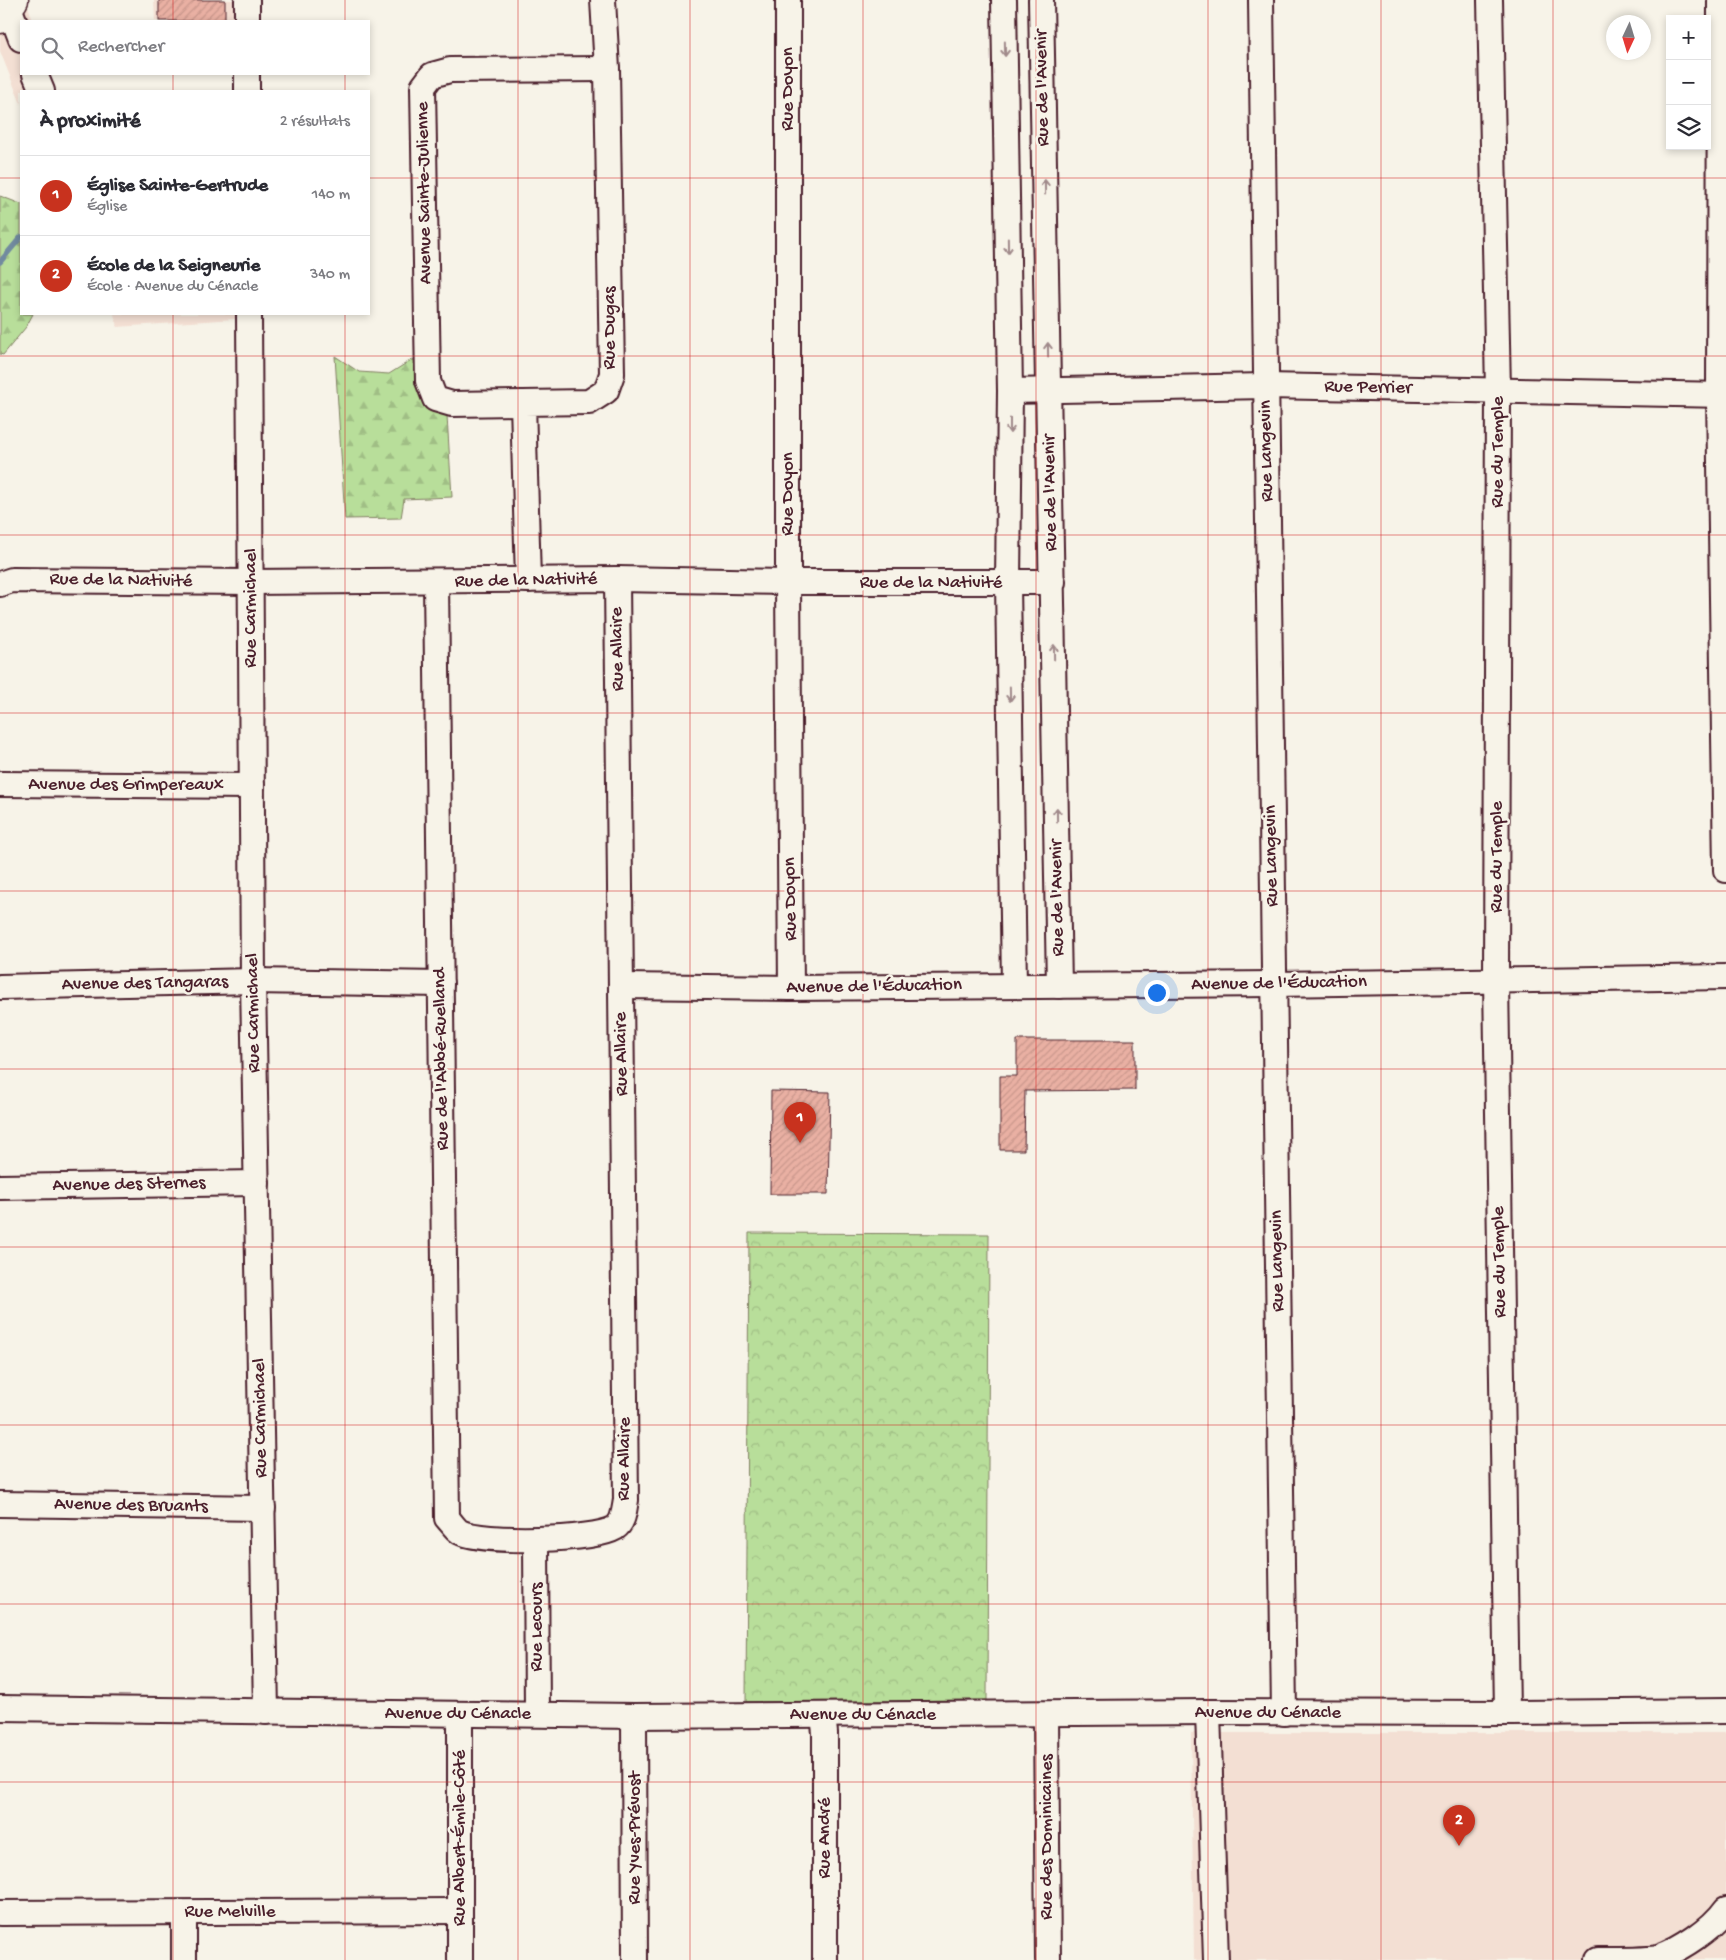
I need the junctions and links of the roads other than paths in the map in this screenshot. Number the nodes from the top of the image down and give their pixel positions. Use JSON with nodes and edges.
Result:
{"nodes":[{"id":1,"x":247,"y":0,"type":"edge"},
{"id":2,"x":603,"y":0,"type":"edge"},
{"id":3,"x":788,"y":0,"type":"edge"},
{"id":4,"x":1004,"y":0,"type":"edge"},
{"id":5,"x":1041,"y":0,"type":"edge"},
{"id":6,"x":1261,"y":0,"type":"edge"},
{"id":7,"x":1490,"y":0,"type":"edge"},
{"id":8,"x":1720,"y":0,"type":"edge"},
{"id":9,"x":8,"y":9,"type":"edge"},
{"id":10,"x":247,"y":20,"type":"edge"},
{"id":11,"x":20,"y":37,"type":"edge"},
{"id":12,"x":607,"y":69,"type":"junction"},
{"id":13,"x":35,"y":75,"type":"edge"},
{"id":14,"x":247,"y":75,"type":"edge"},
{"id":15,"x":42,"y":90,"type":"edge"},
{"id":16,"x":248,"y":90,"type":"edge"},
{"id":17,"x":249,"y":315,"type":"edge"},
{"id":18,"x":1266,"y":386,"type":"junction"},
{"id":19,"x":1010,"y":391,"type":"junction"},
{"id":20,"x":1049,"y":391,"type":"junction"},
{"id":21,"x":1498,"y":391,"type":"junction"},
{"id":22,"x":1722,"y":395,"type":"edge"},
{"id":23,"x":523,"y":403,"type":"junction"},
{"id":24,"x":617,"y":579,"type":"junction"},
{"id":25,"x":528,"y":580,"type":"junction"},
{"id":26,"x":250,"y":582,"type":"junction"},
{"id":27,"x":436,"y":582,"type":"junction"},
{"id":28,"x":788,"y":582,"type":"junction"},
{"id":29,"x":1053,"y":582,"type":"junction"},
{"id":30,"x":1008,"y":583,"type":"junction"},
{"id":31,"x":0,"y":584,"type":"edge"},
{"id":32,"x":0,"y":784,"type":"edge"},
{"id":33,"x":252,"y":786,"type":"junction"},
{"id":34,"x":1726,"y":870,"type":"edge"},
{"id":35,"x":1726,"y":977,"type":"edge"},
{"id":36,"x":1496,"y":980,"type":"junction"},
{"id":37,"x":253,"y":981,"type":"junction"},
{"id":38,"x":441,"y":984,"type":"junction"},
{"id":39,"x":1274,"y":984,"type":"junction"},
{"id":40,"x":1014,"y":985,"type":"junction"},
{"id":41,"x":621,"y":986,"type":"junction"},
{"id":42,"x":1059,"y":986,"type":"junction"},
{"id":43,"x":0,"y":987,"type":"edge"},
{"id":44,"x":792,"y":988,"type":"junction"},
{"id":45,"x":257,"y":1183,"type":"junction"},
{"id":46,"x":0,"y":1188,"type":"edge"},
{"id":47,"x":0,"y":1504,"type":"edge"},
{"id":48,"x":263,"y":1508,"type":"junction"},
{"id":49,"x":536,"y":1540,"type":"junction"},
{"id":50,"x":0,"y":1708,"type":"edge"},
{"id":51,"x":1726,"y":1711,"type":"edge"},
{"id":52,"x":266,"y":1712,"type":"junction"},
{"id":53,"x":1208,"y":1712,"type":"junction"},
{"id":54,"x":1284,"y":1713,"type":"junction"},
{"id":55,"x":537,"y":1714,"type":"junction"},
{"id":56,"x":1046,"y":1714,"type":"junction"},
{"id":57,"x":1507,"y":1714,"type":"junction"},
{"id":58,"x":460,"y":1715,"type":"junction"},
{"id":59,"x":823,"y":1715,"type":"junction"},
{"id":60,"x":634,"y":1716,"type":"junction"},
{"id":61,"x":1726,"y":1909,"type":"edge"},
{"id":62,"x":460,"y":1911,"type":"junction"},
{"id":63,"x":184,"y":1913,"type":"junction"},
{"id":64,"x":0,"y":1914,"type":"edge"},
{"id":65,"x":1656,"y":1959,"type":"edge"},
{"id":66,"x":184,"y":1960,"type":"edge"},
{"id":67,"x":460,"y":1960,"type":"edge"},
{"id":68,"x":635,"y":1960,"type":"edge"},
{"id":69,"x":825,"y":1960,"type":"edge"},
{"id":70,"x":1048,"y":1960,"type":"edge"},
{"id":71,"x":1216,"y":1960,"type":"edge"},
{"id":72,"x":1598,"y":1960,"type":"edge"}],
"edges":[{"from":1,"to":10,"type":"street"},
{"from":2,"to":12,"type":"street","name":"Rue Dugas"},
{"from":3,"to":28,"type":"street","name":"Rue Doyon"},
{"from":4,"to":19,"type":"street","name":"Rue de l'Avenir","one_way":true},
{"from":20,"to":5,"type":"street","name":"Rue de l'Avenir","one_way":true},
{"from":6,"to":18,"type":"street","name":"Rue Langevin"},
{"from":7,"to":21,"type":"street","name":"Rue du Temple"},
{"from":8,"to":22,"type":"street"},
{"from":9,"to":11,"type":"street"},
{"from":12,"to":23,"type":"street","name":"Rue Dugas"},
{"from":12,"to":23,"type":"street","name":"Avenue Sainte-Julienne"},
{"from":13,"to":15,"type":"street"},
{"from":14,"to":16,"type":"street"},
{"from":17,"to":26,"type":"street","name":"Rue Carmichael"},
{"from":18,"to":20,"type":"street","name":"Rue Perrier"},
{"from":18,"to":21,"type":"street","name":"Rue Perrier"},
{"from":18,"to":39,"type":"street","name":"Rue Langevin"},
{"from":19,"to":20,"type":"street","name":"Rue Perrier"},
{"from":19,"to":30,"type":"street","name":"Rue de l'Avenir","one_way":true},
{"from":20,"to":29,"type":"street","name":"Rue de l'Avenir"},
{"from":21,"to":22,"type":"street","name":"Rue Perrier"},
{"from":21,"to":36,"type":"street","name":"Rue du Temple"},
{"from":22,"to":34,"type":"street"},
{"from":23,"to":25,"type":"street"},
{"from":24,"to":25,"type":"street","name":"Rue de la Nativité"},
{"from":24,"to":28,"type":"street","name":"Rue de la Nativité"},
{"from":24,"to":41,"type":"street","name":"Rue Allaire"},
{"from":25,"to":27,"type":"street","name":"Rue de la Nativité"},
{"from":26,"to":27,"type":"street","name":"Rue de la Nativité"},
{"from":26,"to":31,"type":"street","name":"Rue de la Nativité"},
{"from":26,"to":33,"type":"street","name":"Rue Carmichael"},
{"from":27,"to":38,"type":"street","name":"Rue de l'Abbé-Ruelland"},
{"from":28,"to":30,"type":"street","name":"Rue de la Nativité"},
{"from":28,"to":44,"type":"street","name":"Rue Doyon"},
{"from":29,"to":30,"type":"street","name":"Rue de la Nativité"},
{"from":42,"to":29,"type":"street","name":"Rue de l'Avenir","one_way":true},
{"from":30,"to":40,"type":"street","name":"Rue de l'Avenir","one_way":true},
{"from":32,"to":33,"type":"street","name":"Avenue des Grimpereaux"},
{"from":33,"to":37,"type":"street","name":"Rue Carmichael"},
{"from":35,"to":36,"type":"street","name":"Avenue de l'Éducation"},
{"from":36,"to":39,"type":"street","name":"Avenue de l'Éducation"},
{"from":36,"to":57,"type":"street","name":"Rue du Temple"},
{"from":37,"to":38,"type":"street","name":"Avenue des Tangaras"},
{"from":37,"to":43,"type":"street","name":"Avenue des Tangaras"},
{"from":37,"to":45,"type":"street","name":"Rue Carmichael"},
{"from":38,"to":49,"type":"street","name":"Rue de l'Abbé-Ruelland"},
{"from":39,"to":42,"type":"street","name":"Avenue de l'Éducation"},
{"from":39,"to":54,"type":"street","name":"Rue Langevin"},
{"from":40,"to":42,"type":"street","name":"Avenue de l'Éducation"},
{"from":40,"to":44,"type":"street","name":"Avenue de l'Éducation"},
{"from":41,"to":44,"type":"street","name":"Avenue de l'Éducation"},
{"from":41,"to":49,"type":"street","name":"Rue Allaire"},
{"from":45,"to":46,"type":"street","name":"Avenue des Sternes"},
{"from":45,"to":48,"type":"street","name":"Rue Carmichael"},
{"from":47,"to":48,"type":"street","name":"Avenue des Bruants"},
{"from":48,"to":52,"type":"street","name":"Rue Carmichael"},
{"from":49,"to":55,"type":"street","name":"Rue Lecours"},
{"from":50,"to":52,"type":"street","name":"Avenue du Cénacle"},
{"from":51,"to":57,"type":"street","name":"Avenue du Cénacle"},
{"from":52,"to":58,"type":"street","name":"Avenue du Cénacle"},
{"from":53,"to":54,"type":"street","name":"Avenue du Cénacle"},
{"from":53,"to":56,"type":"street","name":"Avenue du Cénacle"},
{"from":53,"to":71,"type":"street"},
{"from":54,"to":57,"type":"street","name":"Avenue du Cénacle"},
{"from":55,"to":58,"type":"street","name":"Avenue du Cénacle"},
{"from":55,"to":60,"type":"street","name":"Avenue du Cénacle"},
{"from":56,"to":59,"type":"street","name":"Avenue du Cénacle"},
{"from":56,"to":70,"type":"street","name":"Rue des Dominicaines"},
{"from":58,"to":62,"type":"street","name":"Rue Albert-Émile-Côté"},
{"from":59,"to":60,"type":"street","name":"Avenue du Cénacle"},
{"from":59,"to":69,"type":"street","name":"Rue André"},
{"from":60,"to":68,"type":"street","name":"Rue Yves-Prévost"},
{"from":61,"to":65,"type":"street"},
{"from":62,"to":63,"type":"street","name":"Rue Melville"},
{"from":62,"to":67,"type":"street","name":"Rue Albert-Émile-Côté"},
{"from":63,"to":64,"type":"street","name":"Rue Melville"},
{"from":63,"to":66,"type":"street"},
{"from":65,"to":72,"type":"street"}]}
